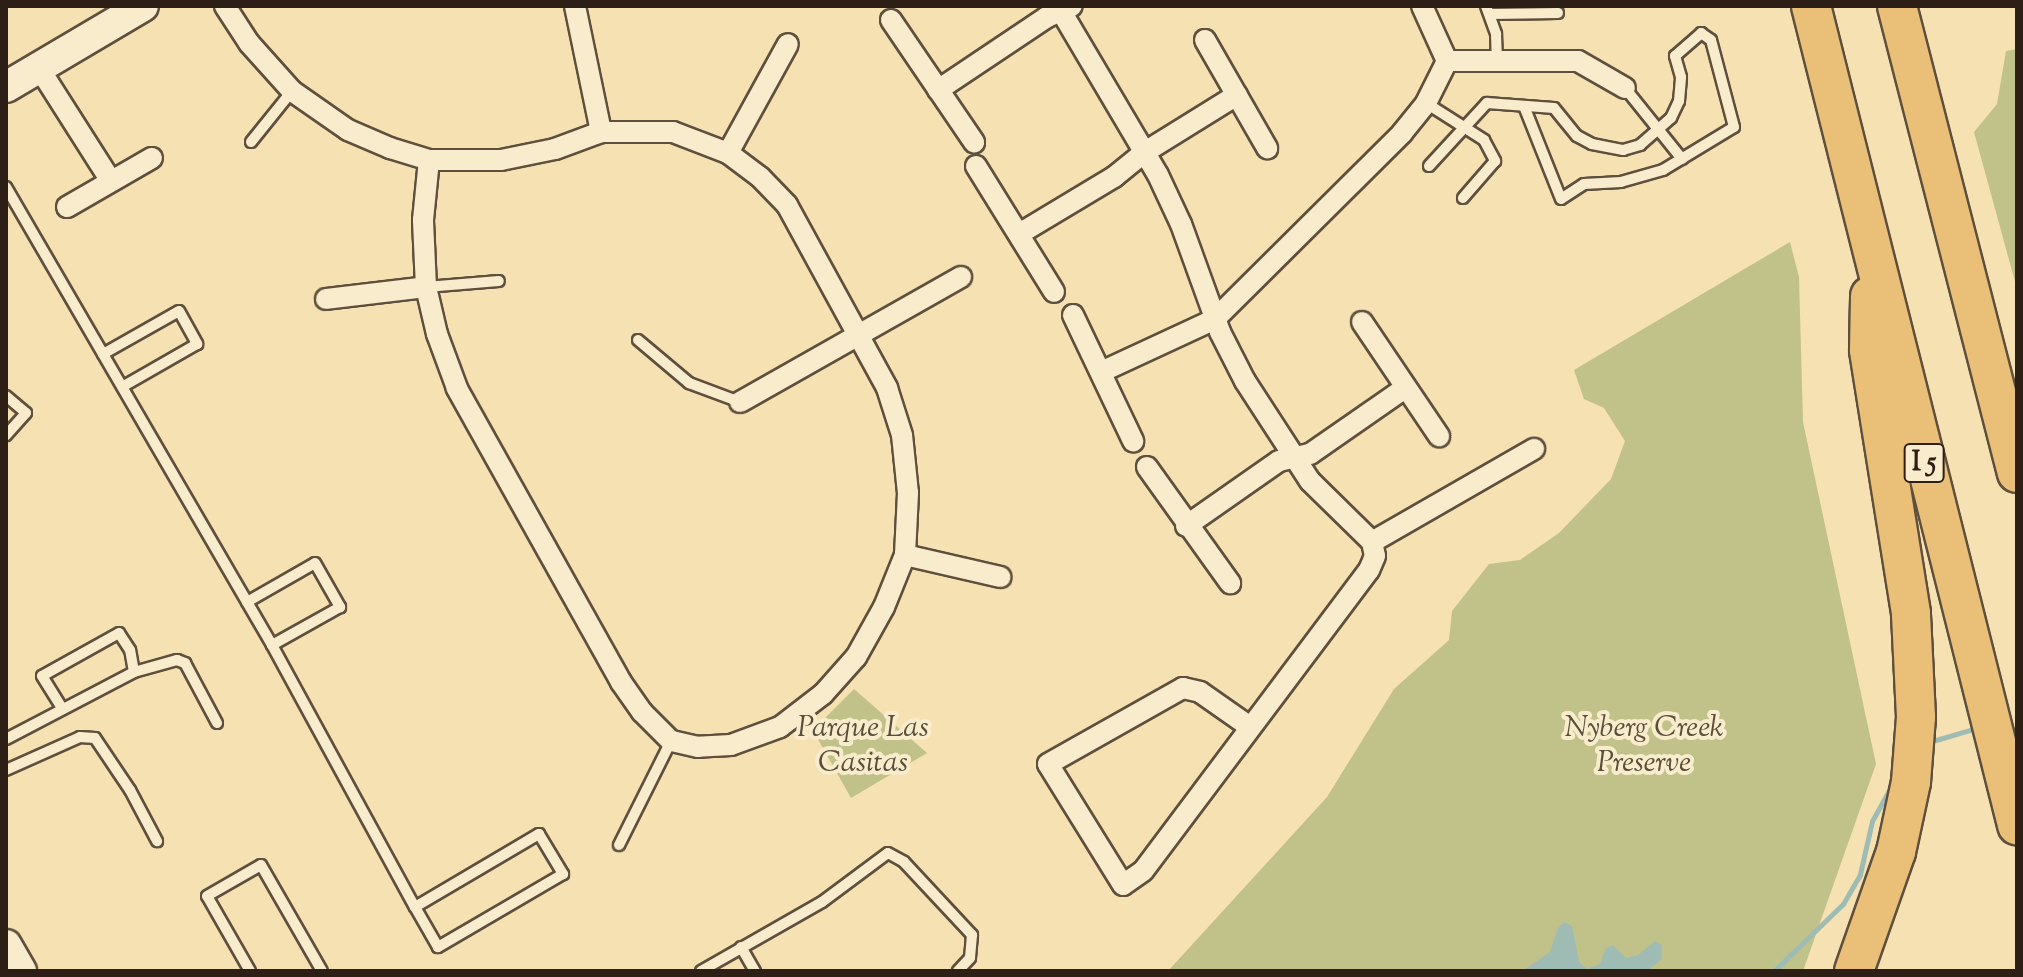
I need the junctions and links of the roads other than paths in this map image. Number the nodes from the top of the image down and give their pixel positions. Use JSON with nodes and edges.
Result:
{"nodes":[{"id":1,"x":143,"y":6,"type":"edge"},
{"id":2,"x":225,"y":6,"type":"edge"},
{"id":3,"x":575,"y":6,"type":"edge"},
{"id":4,"x":1422,"y":6,"type":"edge"},
{"id":5,"x":1811,"y":6,"type":"edge"},
{"id":6,"x":1897,"y":6,"type":"edge"},
{"id":7,"x":1064,"y":8,"type":"edge"},
{"id":8,"x":1488,"y":10,"type":"edge"},
{"id":9,"x":1558,"y":13,"type":"dead end"},
{"id":10,"x":891,"y":20,"type":"dead end"},
{"id":11,"x":1205,"y":40,"type":"dead end"},
{"id":12,"x":788,"y":44,"type":"dead end"},
{"id":13,"x":1447,"y":61,"type":"junction"},
{"id":14,"x":1497,"y":61,"type":"junction"},
{"id":15,"x":39,"y":68,"type":"junction"},
{"id":16,"x":6,"y":87,"type":"edge"},
{"id":17,"x":1625,"y":88,"type":"joint"},
{"id":18,"x":938,"y":90,"type":"junction"},
{"id":19,"x":292,"y":91,"type":"junction"},
{"id":20,"x":1237,"y":95,"type":"junction"},
{"id":21,"x":1426,"y":103,"type":"junction"},
{"id":22,"x":1524,"y":106,"type":"junction"},
{"id":23,"x":1467,"y":128,"type":"junction"},
{"id":24,"x":1660,"y":131,"type":"junction"},
{"id":25,"x":601,"y":132,"type":"junction"},
{"id":26,"x":251,"y":142,"type":"dead end"},
{"id":27,"x":974,"y":142,"type":"dead end"},
{"id":28,"x":1267,"y":148,"type":"dead end"},
{"id":29,"x":1145,"y":152,"type":"junction"},
{"id":30,"x":728,"y":153,"type":"junction"},
{"id":31,"x":152,"y":158,"type":"dead end"},
{"id":32,"x":1682,"y":159,"type":"junction"},
{"id":33,"x":429,"y":160,"type":"junction"},
{"id":34,"x":976,"y":166,"type":"dead end"},
{"id":35,"x":1429,"y":166,"type":"dead end"},
{"id":36,"x":111,"y":181,"type":"junction"},
{"id":37,"x":6,"y":187,"type":"edge"},
{"id":38,"x":1463,"y":198,"type":"dead end"},
{"id":39,"x":67,"y":207,"type":"dead end"},
{"id":40,"x":1019,"y":234,"type":"junction"},
{"id":41,"x":1871,"y":245,"type":"junction"},
{"id":42,"x":961,"y":277,"type":"dead end"},
{"id":43,"x":499,"y":281,"type":"dead end"},
{"id":44,"x":426,"y":287,"type":"junction"},
{"id":45,"x":1054,"y":292,"type":"dead end"},
{"id":46,"x":326,"y":299,"type":"dead end"},
{"id":47,"x":1073,"y":315,"type":"dead end"},
{"id":48,"x":1215,"y":319,"type":"junction"},
{"id":49,"x":1362,"y":322,"type":"dead end"},
{"id":50,"x":859,"y":333,"type":"junction"},
{"id":51,"x":1980,"y":334,"type":"junction"},
{"id":52,"x":638,"y":340,"type":"dead end"},
{"id":53,"x":103,"y":354,"type":"junction"},
{"id":54,"x":1101,"y":372,"type":"junction"},
{"id":55,"x":2017,"y":386,"type":"edge"},
{"id":56,"x":122,"y":387,"type":"junction"},
{"id":57,"x":1405,"y":388,"type":"junction"},
{"id":58,"x":6,"y":396,"type":"edge"},
{"id":59,"x":740,"y":402,"type":"joint"},
{"id":60,"x":6,"y":435,"type":"edge"},
{"id":61,"x":1439,"y":436,"type":"dead end"},
{"id":62,"x":1133,"y":441,"type":"dead end"},
{"id":63,"x":1534,"y":449,"type":"dead end"},
{"id":64,"x":1294,"y":459,"type":"junction"},
{"id":65,"x":1147,"y":467,"type":"dead end"},
{"id":66,"x":2017,"y":473,"type":"edge"},
{"id":67,"x":1186,"y":526,"type":"junction"},
{"id":68,"x":1372,"y":542,"type":"junction"},
{"id":69,"x":905,"y":555,"type":"junction"},
{"id":70,"x":1000,"y":577,"type":"dead end"},
{"id":71,"x":1230,"y":583,"type":"dead end"},
{"id":72,"x":247,"y":602,"type":"junction"},
{"id":73,"x":272,"y":645,"type":"junction"},
{"id":74,"x":134,"y":672,"type":"junction"},
{"id":75,"x":63,"y":709,"type":"junction"},
{"id":76,"x":217,"y":723,"type":"dead end"},
{"id":77,"x":1250,"y":727,"type":"junction"},
{"id":78,"x":6,"y":739,"type":"edge"},
{"id":79,"x":671,"y":741,"type":"junction"},
{"id":80,"x":6,"y":770,"type":"edge"},
{"id":81,"x":2017,"y":825,"type":"edge"},
{"id":82,"x":157,"y":841,"type":"dead end"},
{"id":83,"x":619,"y":845,"type":"dead end"},
{"id":84,"x":415,"y":907,"type":"junction"},
{"id":85,"x":6,"y":945,"type":"edge"},
{"id":86,"x":741,"y":947,"type":"junction"},
{"id":87,"x":21,"y":971,"type":"edge"},
{"id":88,"x":250,"y":971,"type":"edge"},
{"id":89,"x":322,"y":971,"type":"edge"},
{"id":90,"x":701,"y":971,"type":"edge"},
{"id":91,"x":755,"y":971,"type":"edge"},
{"id":92,"x":958,"y":971,"type":"edge"},
{"id":93,"x":1854,"y":971,"type":"edge"}],
"edges":[{"from":1,"to":15,"type":"main road"},
{"from":2,"to":19,"type":"street"},
{"from":3,"to":25,"type":"street"},
{"from":4,"to":13,"type":"street"},
{"from":5,"to":41,"type":"highway","number":"I 5"},
{"from":6,"to":51,"type":"highway"},
{"from":7,"to":18,"type":"street"},
{"from":7,"to":29,"type":"street"},
{"from":8,"to":9,"type":"lane"},
{"from":8,"to":14,"type":"lane"},
{"from":10,"to":18,"type":"street"},
{"from":11,"to":20,"type":"street"},
{"from":12,"to":30,"type":"street"},
{"from":13,"to":14,"type":"street"},
{"from":13,"to":21,"type":"street"},
{"from":14,"to":17,"type":"street"},
{"from":15,"to":16,"type":"main road"},
{"from":15,"to":36,"type":"street"},
{"from":17,"to":24,"type":"lane"},
{"from":18,"to":27,"type":"street"},
{"from":19,"to":26,"type":"lane"},
{"from":19,"to":33,"type":"street"},
{"from":20,"to":28,"type":"street"},
{"from":20,"to":29,"type":"street"},
{"from":21,"to":23,"type":"lane"},
{"from":21,"to":48,"type":"street"},
{"from":22,"to":23,"type":"lane"},
{"from":22,"to":24,"type":"lane"},
{"from":22,"to":32,"type":"lane"},
{"from":23,"to":35,"type":"lane"},
{"from":23,"to":38,"type":"lane"},
{"from":24,"to":32,"type":"lane"},
{"from":24,"to":32,"type":"lane"},
{"from":25,"to":30,"type":"street"},
{"from":25,"to":33,"type":"street"},
{"from":29,"to":40,"type":"street"},
{"from":29,"to":48,"type":"street"},
{"from":30,"to":50,"type":"street"},
{"from":31,"to":36,"type":"street"},
{"from":33,"to":44,"type":"street"},
{"from":34,"to":40,"type":"street"},
{"from":36,"to":39,"type":"street"},
{"from":37,"to":53,"type":"lane"},
{"from":40,"to":45,"type":"street"},
{"from":41,"to":81,"type":"highway","number":"I 5"},
{"from":41,"to":93,"type":"highway"},
{"from":42,"to":50,"type":"street"},
{"from":43,"to":44,"type":"lane"},
{"from":44,"to":46,"type":"street"},
{"from":44,"to":79,"type":"street"},
{"from":47,"to":54,"type":"street"},
{"from":48,"to":54,"type":"street"},
{"from":48,"to":64,"type":"street"},
{"from":49,"to":57,"type":"street"},
{"from":50,"to":59,"type":"street"},
{"from":50,"to":69,"type":"street"},
{"from":51,"to":55,"type":"highway"},
{"from":51,"to":66,"type":"highway"},
{"from":52,"to":59,"type":"lane"},
{"from":53,"to":56,"type":"lane"},
{"from":53,"to":56,"type":"lane"},
{"from":54,"to":62,"type":"street"},
{"from":56,"to":72,"type":"lane"},
{"from":57,"to":61,"type":"street"},
{"from":57,"to":64,"type":"street"},
{"from":58,"to":60,"type":"lane"},
{"from":63,"to":68,"type":"street"},
{"from":64,"to":67,"type":"street"},
{"from":64,"to":68,"type":"street"},
{"from":65,"to":67,"type":"street"},
{"from":67,"to":71,"type":"street"},
{"from":68,"to":77,"type":"street"},
{"from":69,"to":70,"type":"street"},
{"from":69,"to":79,"type":"street"},
{"from":72,"to":73,"type":"lane"},
{"from":72,"to":73,"type":"lane"},
{"from":73,"to":84,"type":"lane"},
{"from":74,"to":75,"type":"lane"},
{"from":74,"to":75,"type":"lane"},
{"from":74,"to":76,"type":"lane"},
{"from":75,"to":78,"type":"lane"},
{"from":77,"to":77,"type":"street"},
{"from":79,"to":83,"type":"lane"},
{"from":80,"to":82,"type":"lane"},
{"from":84,"to":84,"type":"lane"},
{"from":85,"to":87,"type":"main road"},
{"from":86,"to":90,"type":"lane"},
{"from":86,"to":91,"type":"lane"},
{"from":86,"to":92,"type":"lane"},
{"from":88,"to":89,"type":"lane"}]}
